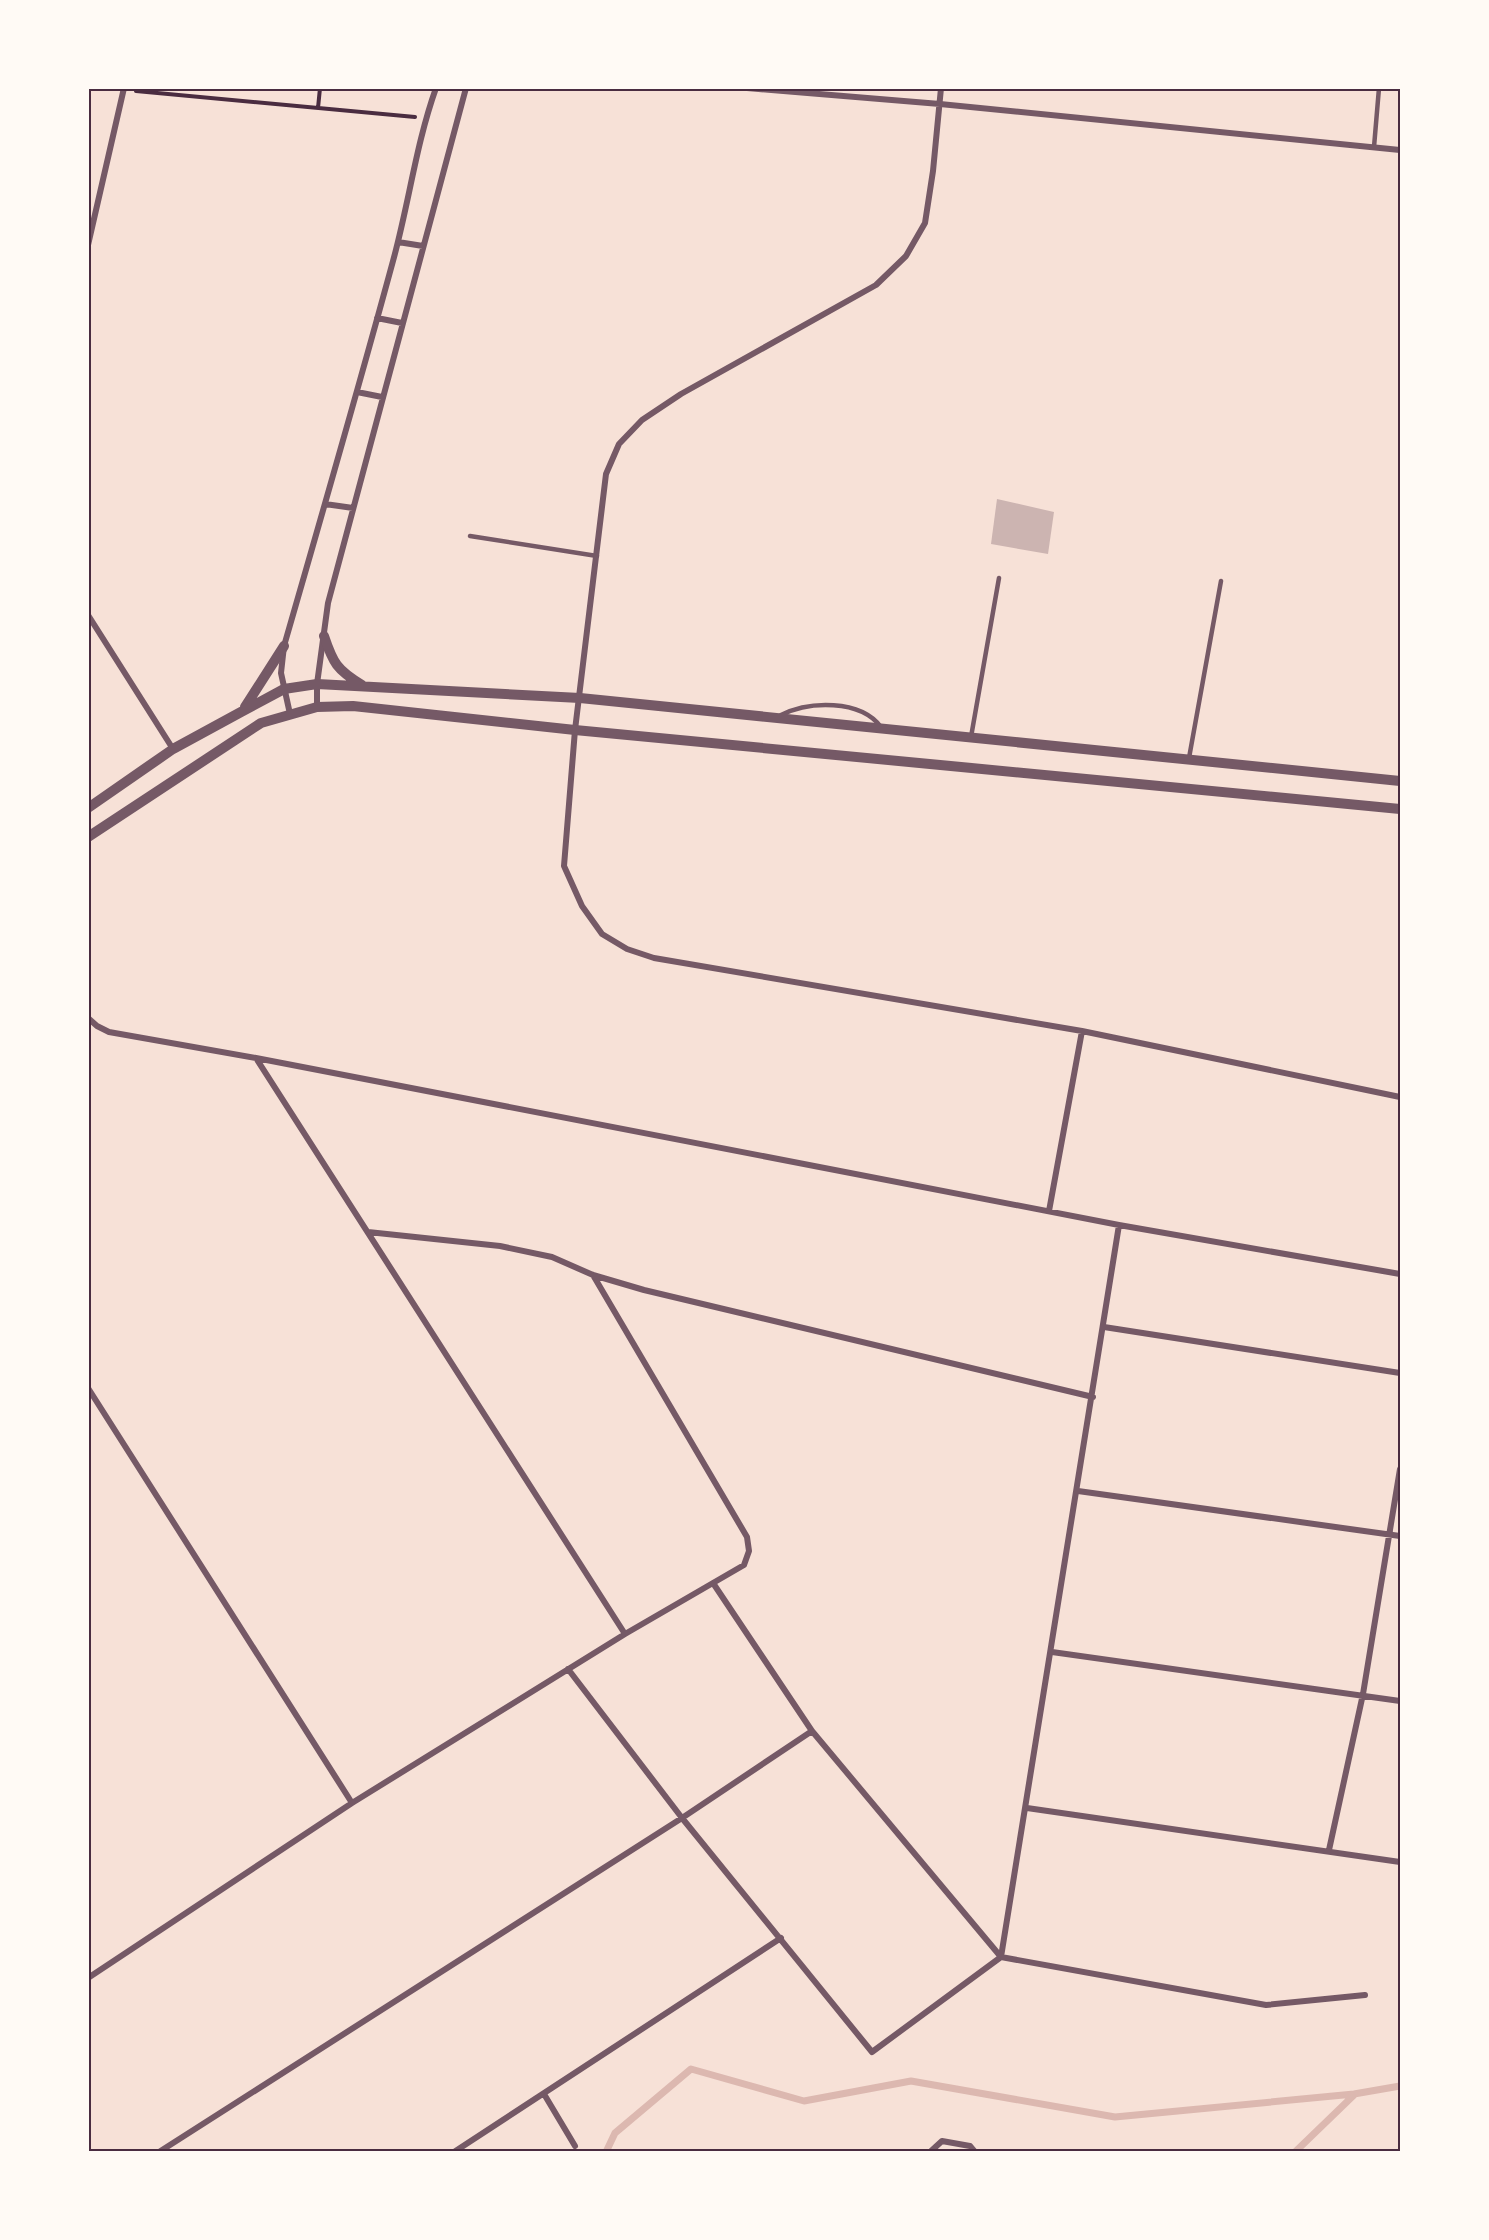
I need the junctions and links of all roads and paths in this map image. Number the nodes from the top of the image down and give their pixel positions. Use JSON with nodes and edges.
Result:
{"nodes":[{"id":1,"x":320,"y":88,"type":"edge"},
{"id":2,"x":436,"y":88,"type":"edge"},
{"id":3,"x":466,"y":88,"type":"edge"},
{"id":4,"x":747,"y":88,"type":"edge"},
{"id":5,"x":941,"y":88,"type":"edge"},
{"id":6,"x":1379,"y":88,"type":"edge"},
{"id":7,"x":124,"y":89,"type":"edge"},
{"id":8,"x":940,"y":104,"type":"junction"},
{"id":9,"x":318,"y":108,"type":"junction"},
{"id":10,"x":425,"y":118,"type":"junction"},
{"id":11,"x":1374,"y":147,"type":"junction"},
{"id":12,"x":1401,"y":150,"type":"edge"},
{"id":13,"x":398,"y":242,"type":"junction"},
{"id":14,"x":88,"y":245,"type":"edge"},
{"id":15,"x":423,"y":246,"type":"junction"},
{"id":16,"x":377,"y":318,"type":"junction"},
{"id":17,"x":402,"y":323,"type":"junction"},
{"id":18,"x":357,"y":392,"type":"junction"},
{"id":19,"x":382,"y":397,"type":"junction"},
{"id":20,"x":325,"y":504,"type":"junction"},
{"id":21,"x":353,"y":508,"type":"junction"},
{"id":22,"x":470,"y":536,"type":"dead end"},
{"id":23,"x":597,"y":556,"type":"junction"},
{"id":24,"x":999,"y":578,"type":"dead end"},
{"id":25,"x":1221,"y":581,"type":"dead end"},
{"id":26,"x":88,"y":615,"type":"edge"},
{"id":27,"x":324,"y":636,"type":"junction"},
{"id":28,"x":284,"y":646,"type":"junction"},
{"id":29,"x":316,"y":684,"type":"junction"},
{"id":30,"x":365,"y":686,"type":"junction"},
{"id":31,"x":284,"y":688,"type":"junction"},
{"id":32,"x":580,"y":698,"type":"junction"},
{"id":33,"x":317,"y":707,"type":"junction"},
{"id":34,"x":241,"y":712,"type":"junction"},
{"id":35,"x":290,"y":714,"type":"junction"},
{"id":36,"x":776,"y":718,"type":"junction"},
{"id":37,"x":882,"y":729,"type":"junction"},
{"id":38,"x":575,"y":730,"type":"junction"},
{"id":39,"x":970,"y":740,"type":"junction"},
{"id":40,"x":173,"y":749,"type":"junction"},
{"id":41,"x":1188,"y":761,"type":"junction"},
{"id":42,"x":1401,"y":782,"type":"edge"},
{"id":43,"x":88,"y":808,"type":"edge"},
{"id":44,"x":1401,"y":809,"type":"edge"},
{"id":45,"x":88,"y":837,"type":"edge"},
{"id":46,"x":88,"y":1018,"type":"edge"},
{"id":47,"x":1082,"y":1031,"type":"junction"},
{"id":48,"x":256,"y":1058,"type":"junction"},
{"id":49,"x":1401,"y":1097,"type":"edge"},
{"id":50,"x":1049,"y":1211,"type":"junction"},
{"id":51,"x":1119,"y":1225,"type":"junction"},
{"id":52,"x":368,"y":1232,"type":"junction"},
{"id":53,"x":1401,"y":1274,"type":"edge"},
{"id":54,"x":592,"y":1275,"type":"junction"},
{"id":55,"x":1104,"y":1327,"type":"junction"},
{"id":56,"x":1401,"y":1373,"type":"edge"},
{"id":57,"x":88,"y":1389,"type":"edge"},
{"id":58,"x":1093,"y":1397,"type":"junction"},
{"id":59,"x":1401,"y":1469,"type":"edge"},
{"id":60,"x":1078,"y":1491,"type":"junction"},
{"id":61,"x":1390,"y":1534,"type":"junction"},
{"id":62,"x":1401,"y":1536,"type":"edge"},
{"id":63,"x":713,"y":1582,"type":"junction"},
{"id":64,"x":625,"y":1634,"type":"junction"},
{"id":65,"x":1052,"y":1652,"type":"junction"},
{"id":66,"x":568,"y":1669,"type":"junction"},
{"id":67,"x":1363,"y":1694,"type":"junction"},
{"id":68,"x":1401,"y":1701,"type":"edge"},
{"id":69,"x":812,"y":1731,"type":"junction"},
{"id":70,"x":352,"y":1803,"type":"junction"},
{"id":71,"x":1027,"y":1808,"type":"junction"},
{"id":72,"x":682,"y":1818,"type":"junction"},
{"id":73,"x":1329,"y":1850,"type":"junction"},
{"id":74,"x":1401,"y":1862,"type":"edge"},
{"id":75,"x":781,"y":1938,"type":"junction"},
{"id":76,"x":1001,"y":1957,"type":"junction"},
{"id":77,"x":88,"y":1978,"type":"edge"},
{"id":78,"x":1365,"y":1995,"type":"dead end"},
{"id":79,"x":544,"y":2094,"type":"junction"},
{"id":80,"x":575,"y":2146,"type":"dead end"},
{"id":81,"x":159,"y":2151,"type":"edge"},
{"id":82,"x":454,"y":2151,"type":"edge"},
{"id":83,"x":930,"y":2151,"type":"edge"},
{"id":84,"x":975,"y":2151,"type":"edge"}],
"edges":[{"from":1,"to":9,"type":"path"},
{"from":2,"to":10,"type":"street"},
{"from":3,"to":15,"type":"street"},
{"from":4,"to":8,"type":"street"},
{"from":5,"to":8,"type":"street"},
{"from":6,"to":11,"type":"lane"},
{"from":7,"to":9,"type":"path"},
{"from":7,"to":14,"type":"street"},
{"from":8,"to":11,"type":"street"},
{"from":8,"to":23,"type":"street"},
{"from":9,"to":10,"type":"path"},
{"from":10,"to":13,"type":"street"},
{"from":11,"to":12,"type":"street"},
{"from":13,"to":15,"type":"street"},
{"from":13,"to":16,"type":"street"},
{"from":15,"to":17,"type":"street"},
{"from":16,"to":17,"type":"street"},
{"from":16,"to":18,"type":"street"},
{"from":17,"to":19,"type":"street"},
{"from":18,"to":19,"type":"street"},
{"from":18,"to":20,"type":"street"},
{"from":19,"to":21,"type":"street"},
{"from":20,"to":21,"type":"street"},
{"from":20,"to":28,"type":"street"},
{"from":21,"to":27,"type":"street"},
{"from":22,"to":23,"type":"lane"},
{"from":23,"to":32,"type":"street"},
{"from":24,"to":39,"type":"lane"},
{"from":25,"to":41,"type":"lane"},
{"from":26,"to":40,"type":"street"},
{"from":27,"to":29,"type":"street"},
{"from":27,"to":30,"type":"street"},
{"from":28,"to":31,"type":"street"},
{"from":28,"to":34,"type":"street"},
{"from":29,"to":30,"type":"street"},
{"from":29,"to":31,"type":"street"},
{"from":29,"to":33,"type":"street"},
{"from":30,"to":32,"type":"street"},
{"from":31,"to":34,"type":"street"},
{"from":31,"to":35,"type":"street"},
{"from":32,"to":36,"type":"street"},
{"from":32,"to":38,"type":"street"},
{"from":33,"to":35,"type":"street"},
{"from":33,"to":38,"type":"street"},
{"from":34,"to":40,"type":"street"},
{"from":35,"to":45,"type":"street"},
{"from":36,"to":37,"type":"street"},
{"from":36,"to":37,"type":"lane"},
{"from":37,"to":39,"type":"street"},
{"from":38,"to":44,"type":"street"},
{"from":38,"to":47,"type":"street"},
{"from":39,"to":41,"type":"street"},
{"from":40,"to":43,"type":"street"},
{"from":41,"to":42,"type":"street"},
{"from":46,"to":48,"type":"street"},
{"from":47,"to":49,"type":"street"},
{"from":47,"to":50,"type":"street"},
{"from":48,"to":50,"type":"street"},
{"from":48,"to":52,"type":"street"},
{"from":50,"to":51,"type":"street"},
{"from":51,"to":53,"type":"street"},
{"from":51,"to":55,"type":"street"},
{"from":52,"to":54,"type":"street"},
{"from":52,"to":64,"type":"street"},
{"from":54,"to":58,"type":"street"},
{"from":54,"to":63,"type":"street"},
{"from":55,"to":56,"type":"street"},
{"from":55,"to":58,"type":"street"},
{"from":57,"to":70,"type":"street"},
{"from":58,"to":60,"type":"street"},
{"from":59,"to":61,"type":"street"},
{"from":60,"to":61,"type":"street"},
{"from":60,"to":65,"type":"street"},
{"from":61,"to":62,"type":"street"},
{"from":61,"to":67,"type":"street"},
{"from":63,"to":64,"type":"street"},
{"from":63,"to":69,"type":"street"},
{"from":64,"to":66,"type":"street"},
{"from":65,"to":67,"type":"street"},
{"from":65,"to":71,"type":"street"},
{"from":66,"to":70,"type":"street"},
{"from":66,"to":72,"type":"street"},
{"from":67,"to":68,"type":"street"},
{"from":67,"to":73,"type":"street"},
{"from":69,"to":72,"type":"street"},
{"from":69,"to":76,"type":"street"},
{"from":70,"to":77,"type":"street"},
{"from":71,"to":73,"type":"street"},
{"from":71,"to":76,"type":"street"},
{"from":72,"to":75,"type":"street"},
{"from":72,"to":81,"type":"street"},
{"from":73,"to":74,"type":"street"},
{"from":75,"to":76,"type":"street"},
{"from":75,"to":79,"type":"street"},
{"from":76,"to":78,"type":"street"},
{"from":79,"to":80,"type":"street"},
{"from":79,"to":82,"type":"street"},
{"from":83,"to":84,"type":"street"}]}
